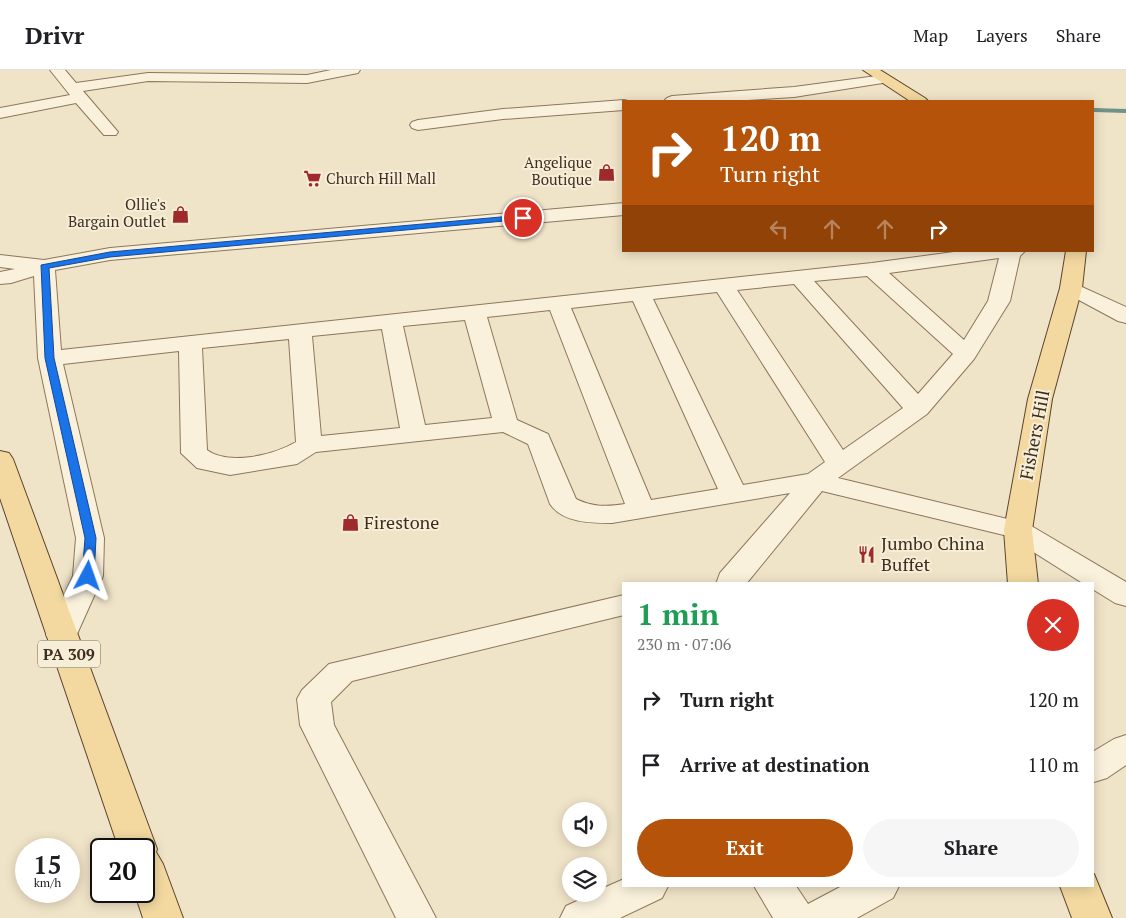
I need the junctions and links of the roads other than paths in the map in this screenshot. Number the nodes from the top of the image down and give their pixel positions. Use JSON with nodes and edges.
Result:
{"nodes":[{"id":1,"x":57,"y":70,"type":"edge"},
{"id":2,"x":353,"y":70,"type":"edge"},
{"id":3,"x":870,"y":70,"type":"edge"},
{"id":4,"x":884,"y":79,"type":"junction"},
{"id":5,"x":76,"y":93,"type":"junction"},
{"id":6,"x":915,"y":98,"type":"edge"},
{"id":7,"x":686,"y":100,"type":"edge"},
{"id":8,"x":622,"y":105,"type":"edge"},
{"id":9,"x":0,"y":112,"type":"edge"},
{"id":10,"x":418,"y":124,"type":"dead end"},
{"id":11,"x":110,"y":132,"type":"dead end"},
{"id":12,"x":622,"y":208,"type":"edge"},
{"id":13,"x":1012,"y":252,"type":"edge"},
{"id":14,"x":1076,"y":252,"type":"edge"},
{"id":15,"x":0,"y":260,"type":"edge"},
{"id":16,"x":44,"y":266,"type":"junction"},
{"id":17,"x":872,"y":269,"type":"junction"},
{"id":18,"x":798,"y":276,"type":"junction"},
{"id":19,"x":0,"y":278,"type":"edge"},
{"id":20,"x":722,"y":284,"type":"junction"},
{"id":21,"x":1071,"y":288,"type":"junction"},
{"id":22,"x":640,"y":294,"type":"junction"},
{"id":23,"x":558,"y":302,"type":"junction"},
{"id":24,"x":474,"y":311,"type":"junction"},
{"id":25,"x":1126,"y":316,"type":"edge"},
{"id":26,"x":391,"y":320,"type":"junction"},
{"id":27,"x":300,"y":330,"type":"junction"},
{"id":28,"x":190,"y":342,"type":"junction"},
{"id":29,"x":966,"y":354,"type":"junction"},
{"id":30,"x":50,"y":358,"type":"junction"},
{"id":31,"x":918,"y":409,"type":"junction"},
{"id":32,"x":506,"y":424,"type":"junction"},
{"id":33,"x":414,"y":434,"type":"junction"},
{"id":34,"x":309,"y":445,"type":"junction"},
{"id":35,"x":0,"y":459,"type":"edge"},
{"id":36,"x":839,"y":464,"type":"junction"},
{"id":37,"x":816,"y":481,"type":"junction"},
{"id":38,"x":734,"y":495,"type":"junction"},
{"id":39,"x":641,"y":510,"type":"junction"},
{"id":40,"x":1018,"y":530,"type":"junction"},
{"id":41,"x":727,"y":582,"type":"edge"},
{"id":42,"x":1023,"y":582,"type":"edge"},
{"id":43,"x":1126,"y":596,"type":"edge"},
{"id":44,"x":622,"y":606,"type":"edge"},
{"id":45,"x":62,"y":635,"type":"junction"},
{"id":46,"x":1126,"y":748,"type":"edge"},
{"id":47,"x":1094,"y":768,"type":"edge"},
{"id":48,"x":134,"y":838,"type":"edge"},
{"id":49,"x":646,"y":887,"type":"edge"},
{"id":50,"x":775,"y":887,"type":"edge"},
{"id":51,"x":877,"y":887,"type":"edge"},
{"id":52,"x":1080,"y":887,"type":"edge"},
{"id":53,"x":155,"y":895,"type":"edge"},
{"id":54,"x":163,"y":918,"type":"edge"},
{"id":55,"x":416,"y":918,"type":"edge"},
{"id":56,"x":580,"y":918,"type":"edge"},
{"id":57,"x":795,"y":918,"type":"edge"},
{"id":58,"x":820,"y":918,"type":"edge"},
{"id":59,"x":1092,"y":918,"type":"edge"}],
"edges":[{"from":1,"to":5,"type":"street"},
{"from":2,"to":5,"type":"street"},
{"from":3,"to":4,"type":"main road"},
{"from":4,"to":6,"type":"main road"},
{"from":4,"to":7,"type":"street"},
{"from":5,"to":9,"type":"street"},
{"from":5,"to":11,"type":"street"},
{"from":8,"to":10,"type":"street"},
{"from":12,"to":16,"type":"street"},
{"from":13,"to":17,"type":"street"},
{"from":13,"to":29,"type":"street"},
{"from":14,"to":21,"type":"main road","name":"Fishers Hill"},
{"from":15,"to":16,"type":"street"},
{"from":16,"to":19,"type":"street"},
{"from":16,"to":30,"type":"street"},
{"from":17,"to":18,"type":"street"},
{"from":17,"to":29,"type":"street"},
{"from":18,"to":20,"type":"street"},
{"from":18,"to":31,"type":"street"},
{"from":20,"to":22,"type":"street"},
{"from":20,"to":36,"type":"street"},
{"from":21,"to":25,"type":"street"},
{"from":21,"to":40,"type":"main road","name":"Fishers Hill"},
{"from":22,"to":23,"type":"street"},
{"from":22,"to":38,"type":"street"},
{"from":23,"to":24,"type":"street"},
{"from":23,"to":39,"type":"street"},
{"from":24,"to":26,"type":"street"},
{"from":24,"to":32,"type":"street"},
{"from":26,"to":27,"type":"street"},
{"from":26,"to":33,"type":"street"},
{"from":27,"to":28,"type":"street"},
{"from":27,"to":34,"type":"street"},
{"from":28,"to":30,"type":"street"},
{"from":28,"to":34,"type":"street"},
{"from":29,"to":31,"type":"street"},
{"from":30,"to":45,"type":"street"},
{"from":31,"to":36,"type":"street"},
{"from":32,"to":33,"type":"street"},
{"from":32,"to":39,"type":"street"},
{"from":33,"to":34,"type":"street"},
{"from":35,"to":45,"type":"main road","number":"PA 309"},
{"from":36,"to":37,"type":"street"},
{"from":37,"to":38,"type":"street"},
{"from":37,"to":40,"type":"street"},
{"from":37,"to":41,"type":"street"},
{"from":38,"to":39,"type":"street"},
{"from":40,"to":42,"type":"main road","name":"Fishers Hill"},
{"from":40,"to":43,"type":"street"},
{"from":44,"to":55,"type":"street"},
{"from":45,"to":48,"type":"main road","number":"PA 309"},
{"from":46,"to":47,"type":"street"},
{"from":49,"to":56,"type":"street"},
{"from":50,"to":57,"type":"street"},
{"from":51,"to":58,"type":"street"},
{"from":52,"to":59,"type":"main road"},
{"from":53,"to":54,"type":"main road"}]}
